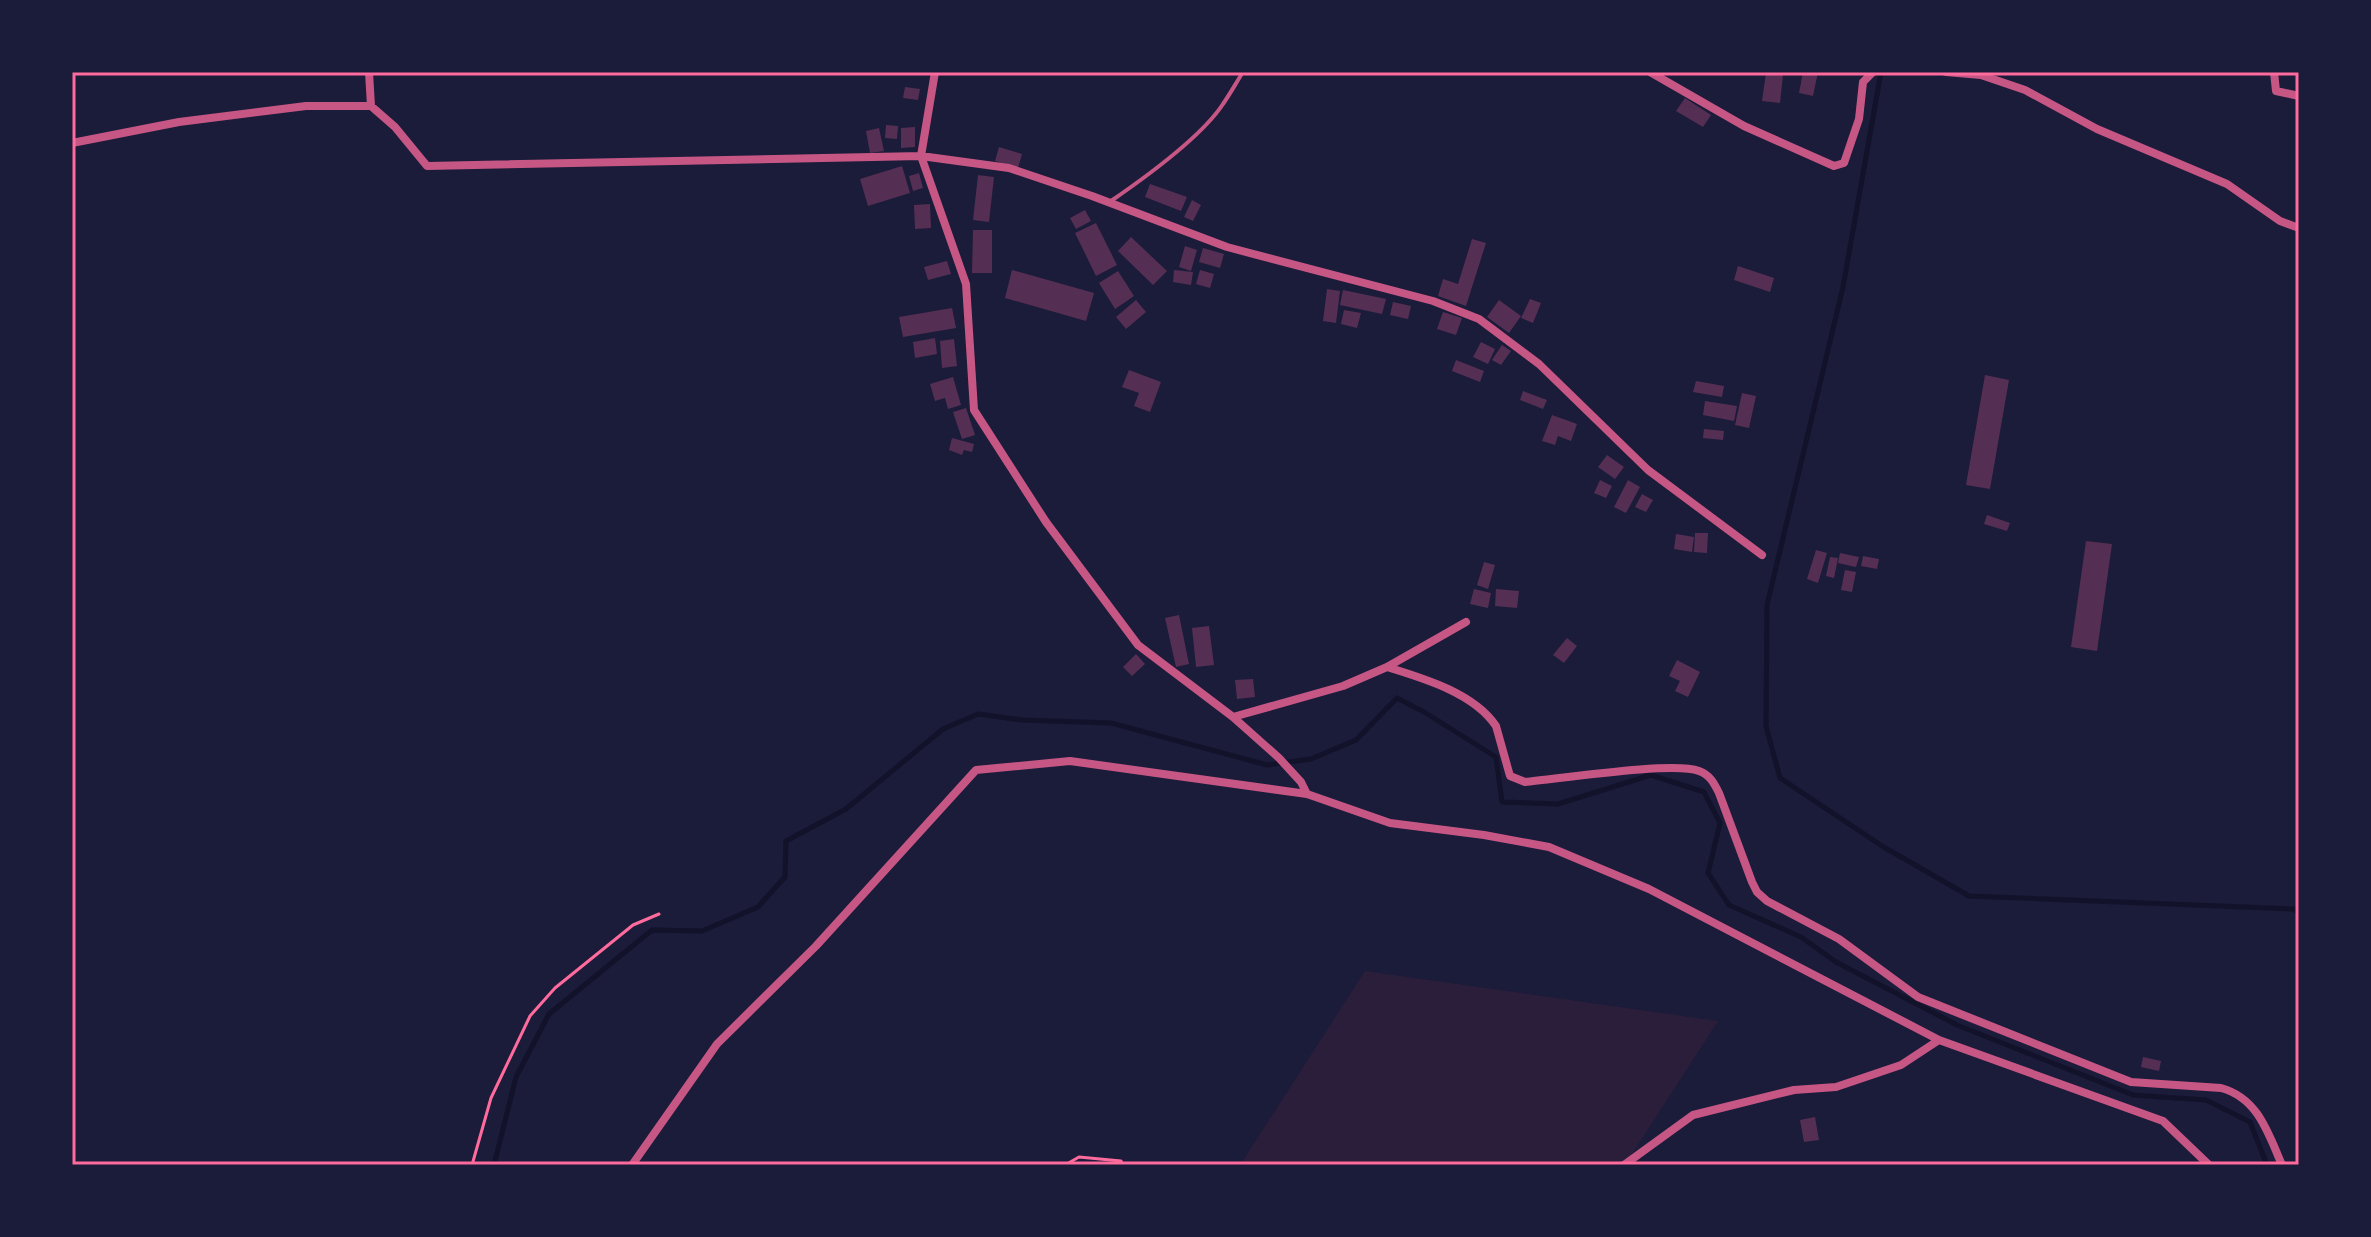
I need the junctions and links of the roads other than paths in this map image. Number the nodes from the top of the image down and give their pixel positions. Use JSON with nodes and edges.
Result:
{"nodes":[{"id":1,"x":369,"y":72,"type":"edge"},
{"id":2,"x":935,"y":72,"type":"edge"},
{"id":3,"x":1243,"y":72,"type":"edge"},
{"id":4,"x":1650,"y":72,"type":"edge"},
{"id":5,"x":1873,"y":72,"type":"edge"},
{"id":6,"x":1946,"y":72,"type":"edge"},
{"id":7,"x":2274,"y":72,"type":"edge"},
{"id":8,"x":2299,"y":96,"type":"edge"},
{"id":9,"x":371,"y":106,"type":"junction"},
{"id":10,"x":72,"y":143,"type":"edge"},
{"id":11,"x":921,"y":156,"type":"junction"},
{"id":12,"x":1109,"y":202,"type":"junction"},
{"id":13,"x":2299,"y":228,"type":"edge"},
{"id":14,"x":1762,"y":555,"type":"dead end"},
{"id":15,"x":1466,"y":622,"type":"dead end"},
{"id":16,"x":1387,"y":667,"type":"junction"},
{"id":17,"x":1233,"y":717,"type":"junction"},
{"id":18,"x":1307,"y":794,"type":"junction"},
{"id":19,"x":1939,"y":1040,"type":"junction"},
{"id":20,"x":632,"y":1165,"type":"edge"},
{"id":21,"x":1624,"y":1165,"type":"edge"},
{"id":22,"x":2209,"y":1165,"type":"edge"},
{"id":23,"x":2282,"y":1165,"type":"edge"}],
"edges":[{"from":1,"to":9,"type":"street"},
{"from":2,"to":11,"type":"street"},
{"from":3,"to":12,"type":"lane"},
{"from":4,"to":5,"type":"street"},
{"from":6,"to":13,"type":"street"},
{"from":7,"to":8,"type":"street"},
{"from":9,"to":10,"type":"street"},
{"from":9,"to":11,"type":"street"},
{"from":11,"to":12,"type":"street"},
{"from":11,"to":17,"type":"street"},
{"from":12,"to":14,"type":"street"},
{"from":15,"to":16,"type":"street"},
{"from":16,"to":17,"type":"street"},
{"from":16,"to":23,"type":"street"},
{"from":17,"to":18,"type":"street"},
{"from":18,"to":19,"type":"street"},
{"from":18,"to":20,"type":"street"},
{"from":19,"to":21,"type":"street"},
{"from":19,"to":22,"type":"street"}]}
